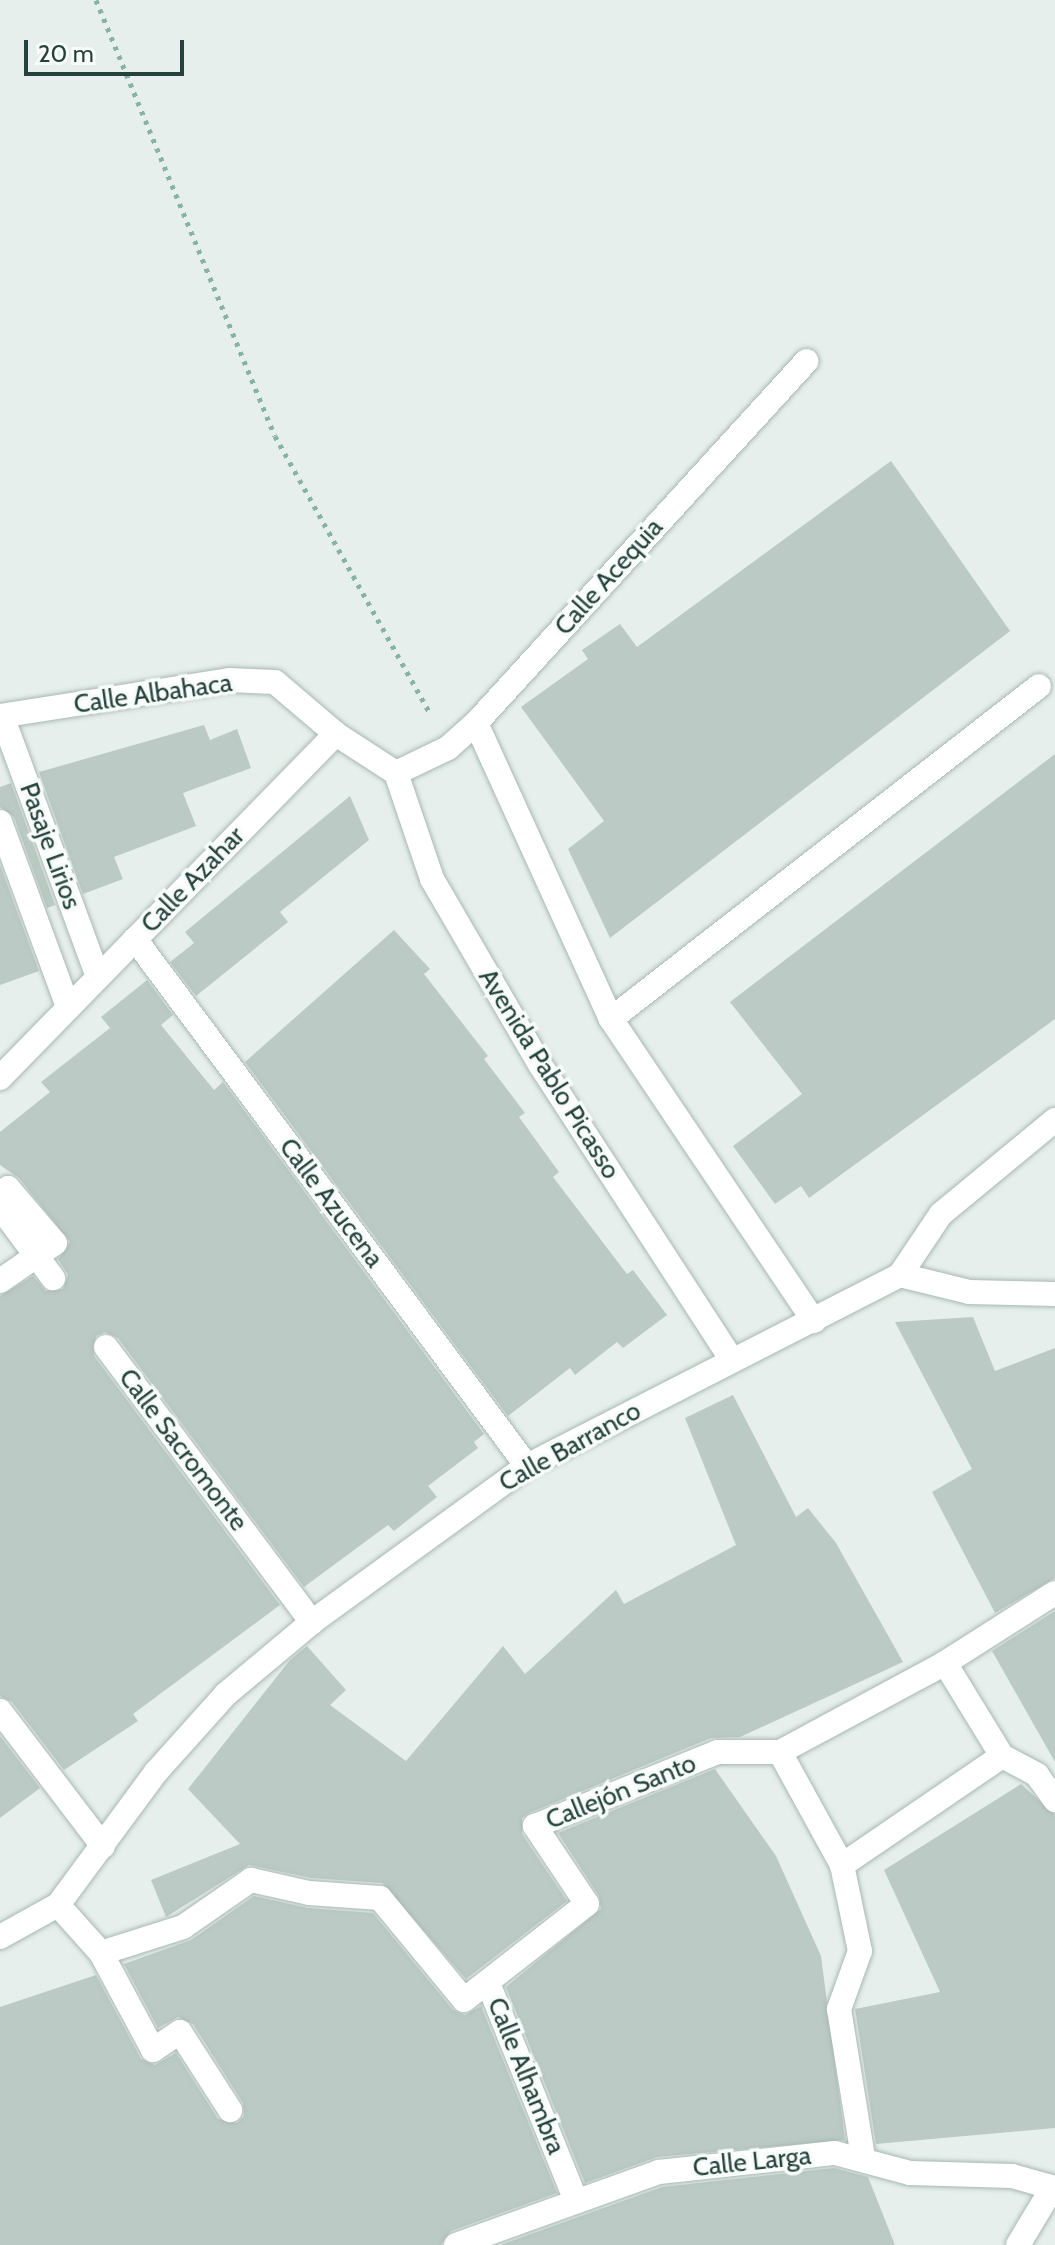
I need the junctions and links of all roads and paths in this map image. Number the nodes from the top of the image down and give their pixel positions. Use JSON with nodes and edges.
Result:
{"nodes":[{"id":1,"x":96,"y":0,"type":"edge"},
{"id":2,"x":806,"y":361,"type":"dead end"},
{"id":3,"x":1039,"y":686,"type":"dead end"},
{"id":4,"x":1,"y":716,"type":"edge"},
{"id":5,"x":476,"y":723,"type":"junction"},
{"id":6,"x":336,"y":734,"type":"junction"},
{"id":7,"x":448,"y":748,"type":"junction"},
{"id":8,"x":396,"y":773,"type":"junction"},
{"id":9,"x":0,"y":822,"type":"edge"},
{"id":10,"x":135,"y":939,"type":"junction"},
{"id":11,"x":98,"y":977,"type":"junction"},
{"id":12,"x":68,"y":1007,"type":"junction"},
{"id":13,"x":611,"y":1019,"type":"junction"},
{"id":14,"x":0,"y":1078,"type":"edge"},
{"id":15,"x":1055,"y":1120,"type":"edge"},
{"id":16,"x":0,"y":1194,"type":"edge"},
{"id":17,"x":0,"y":1207,"type":"edge"},
{"id":18,"x":37,"y":1255,"type":"junction"},
{"id":19,"x":900,"y":1275,"type":"junction"},
{"id":20,"x":53,"y":1278,"type":"dead end"},
{"id":21,"x":0,"y":1281,"type":"edge"},
{"id":22,"x":1055,"y":1294,"type":"edge"},
{"id":23,"x":814,"y":1321,"type":"junction"},
{"id":24,"x":106,"y":1347,"type":"dead end"},
{"id":25,"x":732,"y":1360,"type":"junction"},
{"id":26,"x":527,"y":1466,"type":"junction"},
{"id":27,"x":1055,"y":1593,"type":"edge"},
{"id":28,"x":312,"y":1622,"type":"junction"},
{"id":29,"x":945,"y":1663,"type":"junction"},
{"id":30,"x":0,"y":1711,"type":"edge"},
{"id":31,"x":780,"y":1752,"type":"junction"},
{"id":32,"x":1002,"y":1756,"type":"junction"},
{"id":33,"x":1055,"y":1800,"type":"edge"},
{"id":34,"x":103,"y":1846,"type":"junction"},
{"id":35,"x":842,"y":1865,"type":"junction"},
{"id":36,"x":58,"y":1905,"type":"junction"},
{"id":37,"x":0,"y":1937,"type":"edge"},
{"id":38,"x":101,"y":1953,"type":"junction"},
{"id":39,"x":488,"y":1983,"type":"junction"},
{"id":40,"x":230,"y":2110,"type":"dead end"},
{"id":41,"x":863,"y":2158,"type":"junction"},
{"id":42,"x":1053,"y":2189,"type":"edge"},
{"id":43,"x":575,"y":2198,"type":"junction"},
{"id":44,"x":456,"y":2245,"type":"edge"},
{"id":45,"x":1018,"y":2245,"type":"edge"}],
"edges":[{"from":1,"to":7,"type":"path"},
{"from":2,"to":5,"type":"street","name":"Calle Acequia"},
{"from":3,"to":13,"type":"street"},
{"from":4,"to":6,"type":"street","name":"Calle Albahaca"},
{"from":4,"to":11,"type":"street","name":"Pasaje Lirios"},
{"from":5,"to":7,"type":"street","name":"Calle Acequia"},
{"from":5,"to":13,"type":"street"},
{"from":6,"to":8,"type":"street"},
{"from":6,"to":10,"type":"street","name":"Calle Azahar"},
{"from":7,"to":8,"type":"street","name":"Calle Acequia"},
{"from":8,"to":25,"type":"street","name":"Avenida Pablo Picasso"},
{"from":9,"to":12,"type":"street","name":"Pasaje Lirios"},
{"from":10,"to":11,"type":"street","name":"Calle Azahar"},
{"from":10,"to":26,"type":"street","name":"Calle Azucena"},
{"from":11,"to":12,"type":"street","name":"Calle Azahar"},
{"from":12,"to":14,"type":"street","name":"Calle Azahar"},
{"from":13,"to":23,"type":"street"},
{"from":15,"to":19,"type":"street"},
{"from":16,"to":18,"type":"street"},
{"from":17,"to":18,"type":"street"},
{"from":18,"to":20,"type":"street"},
{"from":18,"to":21,"type":"street"},
{"from":19,"to":22,"type":"street"},
{"from":19,"to":23,"type":"street","name":"Calle Barranco"},
{"from":23,"to":25,"type":"street","name":"Calle Barranco"},
{"from":24,"to":28,"type":"street","name":"Calle Sacromonte"},
{"from":25,"to":26,"type":"street","name":"Calle Barranco"},
{"from":26,"to":28,"type":"street","name":"Calle Barranco"},
{"from":27,"to":29,"type":"street"},
{"from":28,"to":34,"type":"street","name":"Calle Barranco"},
{"from":29,"to":31,"type":"street"},
{"from":29,"to":32,"type":"street"},
{"from":30,"to":34,"type":"street"},
{"from":31,"to":35,"type":"street"},
{"from":31,"to":39,"type":"street","name":"Callejón Santo"},
{"from":32,"to":33,"type":"street"},
{"from":32,"to":35,"type":"street"},
{"from":34,"to":36,"type":"street","name":"Calle Barranco"},
{"from":35,"to":41,"type":"street"},
{"from":36,"to":37,"type":"street"},
{"from":36,"to":38,"type":"street"},
{"from":38,"to":39,"type":"street","name":"Calle Alhambra"},
{"from":38,"to":40,"type":"street"},
{"from":39,"to":43,"type":"street","name":"Calle Alhambra"},
{"from":41,"to":42,"type":"street","name":"Calle Larga"},
{"from":41,"to":43,"type":"street","name":"Calle Larga"},
{"from":42,"to":45,"type":"street"},
{"from":43,"to":44,"type":"street","name":"Calle Larga"}]}
